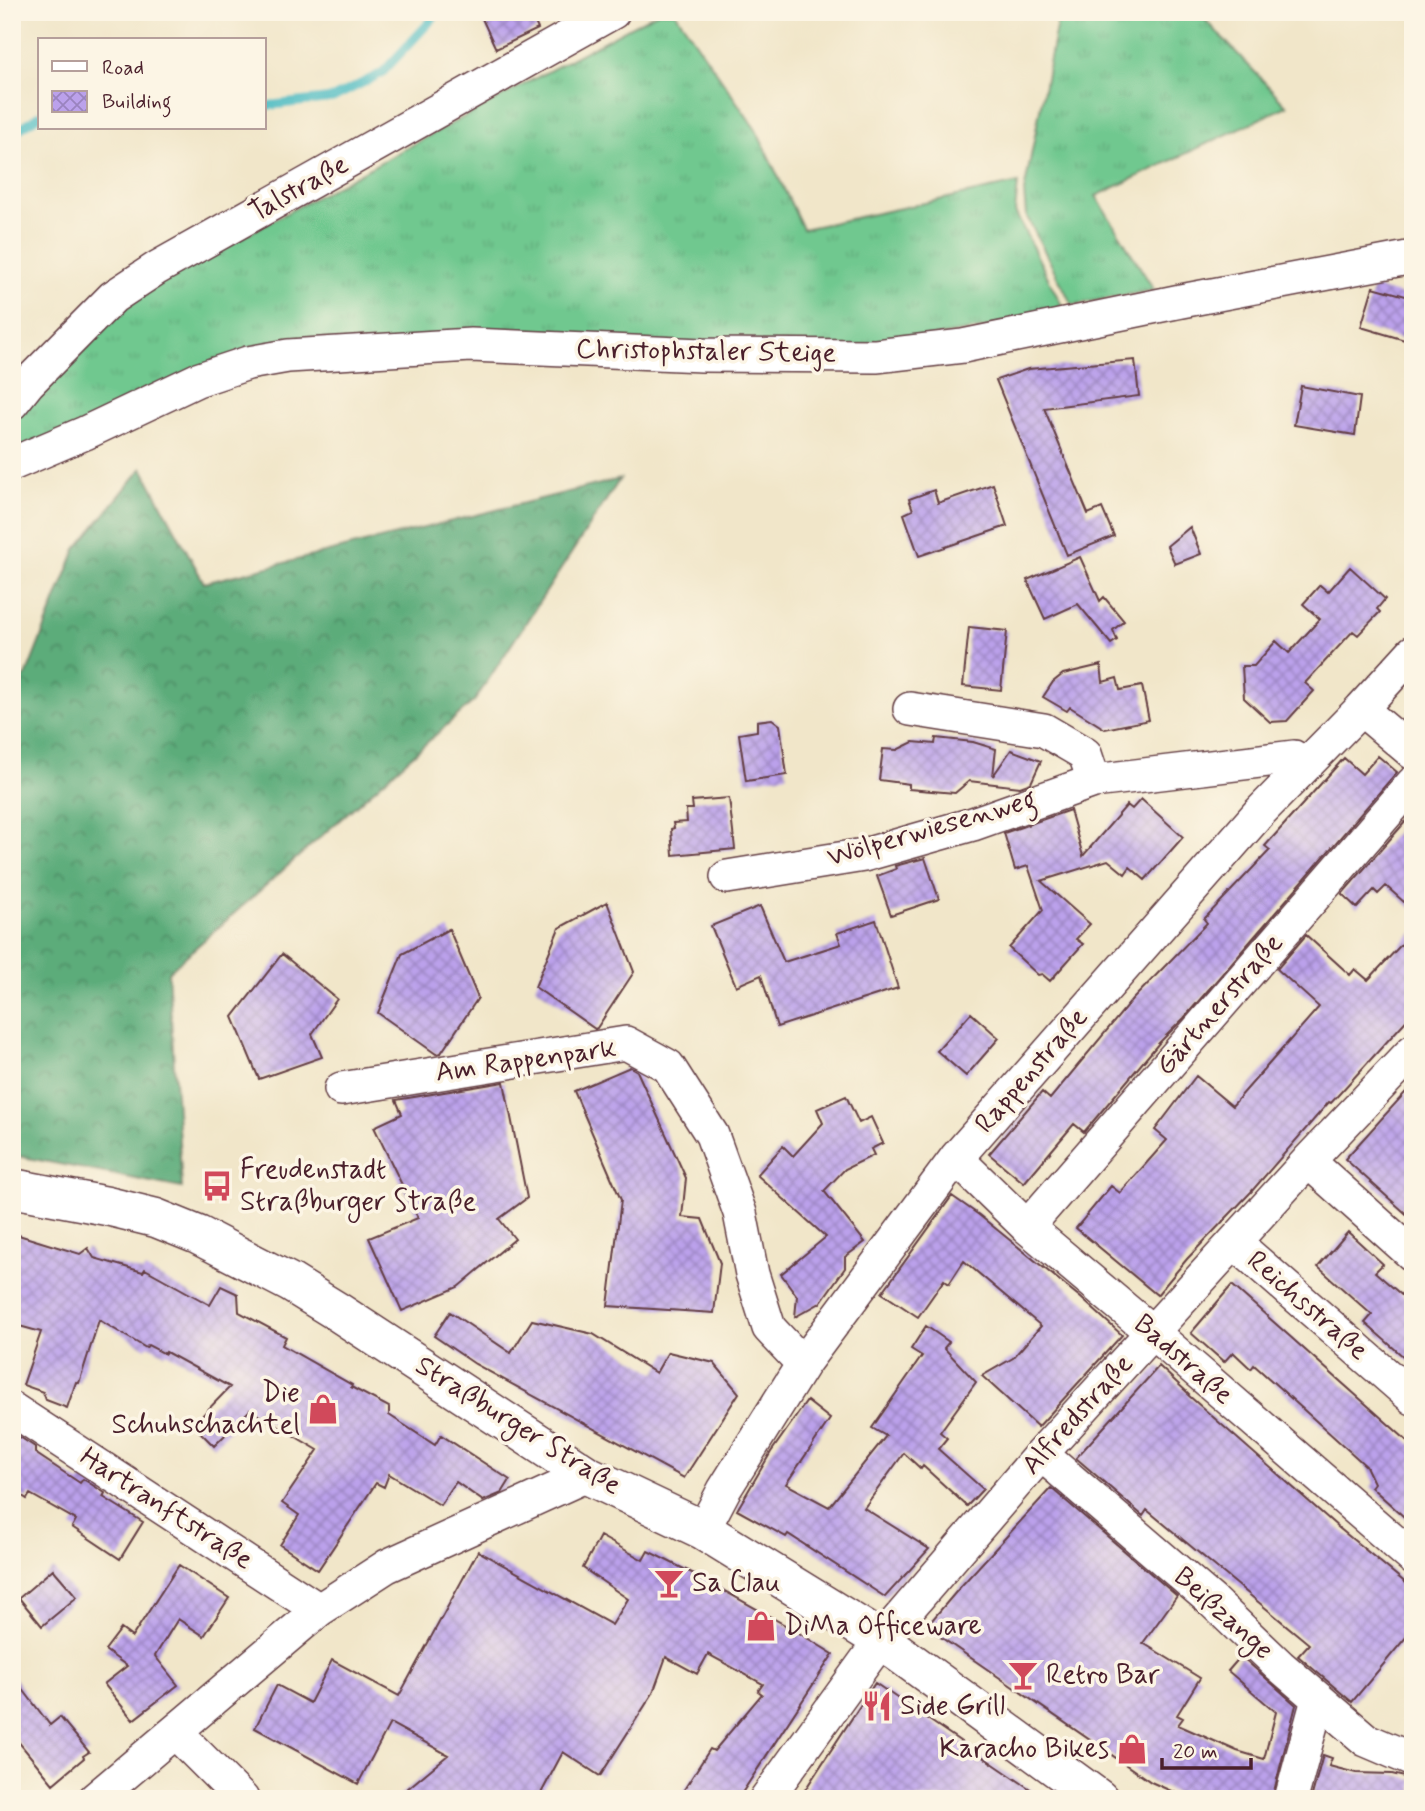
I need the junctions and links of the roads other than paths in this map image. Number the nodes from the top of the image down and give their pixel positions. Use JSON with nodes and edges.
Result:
{"nodes":[{"id":1,"x":613,"y":12,"type":"edge"},
{"id":2,"x":1413,"y":257,"type":"edge"},
{"id":3,"x":12,"y":403,"type":"edge"},
{"id":4,"x":12,"y":464,"type":"edge"},
{"id":5,"x":1413,"y":652,"type":"edge"},
{"id":6,"x":910,"y":709,"type":"dead end"},
{"id":7,"x":1361,"y":709,"type":"junction"},
{"id":8,"x":1413,"y":753,"type":"edge"},
{"id":9,"x":1305,"y":765,"type":"junction"},
{"id":10,"x":1094,"y":781,"type":"junction"},
{"id":11,"x":1413,"y":783,"type":"edge"},
{"id":12,"x":727,"y":877,"type":"dead end"},
{"id":13,"x":1407,"y":1069,"type":"edge"},
{"id":14,"x":341,"y":1089,"type":"dead end"},
{"id":15,"x":956,"y":1158,"type":"junction"},
{"id":16,"x":1308,"y":1161,"type":"junction"},
{"id":17,"x":12,"y":1188,"type":"edge"},
{"id":18,"x":1027,"y":1227,"type":"junction"},
{"id":19,"x":1234,"y":1242,"type":"junction"},
{"id":20,"x":1413,"y":1255,"type":"edge"},
{"id":21,"x":1153,"y":1333,"type":"junction"},
{"id":22,"x":803,"y":1364,"type":"junction"},
{"id":23,"x":1413,"y":1398,"type":"edge"},
{"id":24,"x":12,"y":1409,"type":"edge"},
{"id":25,"x":1041,"y":1454,"type":"junction"},
{"id":26,"x":587,"y":1475,"type":"junction"},
{"id":27,"x":703,"y":1530,"type":"junction"},
{"id":28,"x":1413,"y":1559,"type":"edge"},
{"id":29,"x":319,"y":1610,"type":"junction"},
{"id":30,"x":881,"y":1640,"type":"junction"},
{"id":31,"x":1318,"y":1699,"type":"junction"},
{"id":32,"x":175,"y":1732,"type":"junction"},
{"id":33,"x":1413,"y":1760,"type":"edge"},
{"id":34,"x":95,"y":1799,"type":"edge"},
{"id":35,"x":242,"y":1799,"type":"edge"},
{"id":36,"x":766,"y":1799,"type":"edge"},
{"id":37,"x":1099,"y":1799,"type":"edge"},
{"id":38,"x":1291,"y":1799,"type":"edge"}],
"edges":[{"from":1,"to":3,"type":"street","name":"Talstraße"},
{"from":2,"to":4,"type":"street","name":"Christophstaler Steige"},
{"from":5,"to":7,"type":"street","name":"Rappenstraße"},
{"from":6,"to":10,"type":"street"},
{"from":7,"to":8,"type":"street"},
{"from":7,"to":9,"type":"street","name":"Rappenstraße"},
{"from":9,"to":10,"type":"street","name":"Wölperwiesenweg"},
{"from":9,"to":15,"type":"street","name":"Rappenstraße"},
{"from":10,"to":12,"type":"street","name":"Wölperwiesenweg"},
{"from":11,"to":18,"type":"street","name":"Gärtnerstraße"},
{"from":13,"to":16,"type":"street","name":"Alfredstraße"},
{"from":14,"to":22,"type":"street","name":"Am Rappenpark"},
{"from":15,"to":18,"type":"street","name":"Badstraße"},
{"from":15,"to":22,"type":"street","name":"Rappenstraße"},
{"from":16,"to":19,"type":"street","name":"Alfredstraße"},
{"from":16,"to":20,"type":"street"},
{"from":17,"to":26,"type":"main road","name":"Straßburger Straße"},
{"from":18,"to":21,"type":"street","name":"Badstraße"},
{"from":19,"to":21,"type":"street","name":"Alfredstraße"},
{"from":19,"to":23,"type":"street","name":"Reichsstraße"},
{"from":21,"to":25,"type":"street","name":"Alfredstraße"},
{"from":21,"to":28,"type":"street","name":"Badstraße"},
{"from":22,"to":27,"type":"street","name":"Rappenstraße"},
{"from":24,"to":29,"type":"street","name":"Hartranftstraße"},
{"from":25,"to":30,"type":"street","name":"Alfredstraße"},
{"from":25,"to":31,"type":"street","name":"Beißzange"},
{"from":26,"to":27,"type":"main road","name":"Straßburger Straße"},
{"from":26,"to":29,"type":"street"},
{"from":27,"to":30,"type":"main road","name":"Straßburger Straße"},
{"from":29,"to":32,"type":"street"},
{"from":30,"to":36,"type":"street","name":"Alfredstraße"},
{"from":30,"to":37,"type":"main road","name":"Straßburger Straße"},
{"from":31,"to":33,"type":"street","name":"Beißzange"},
{"from":31,"to":38,"type":"street"},
{"from":32,"to":34,"type":"street"},
{"from":32,"to":35,"type":"street"}]}
